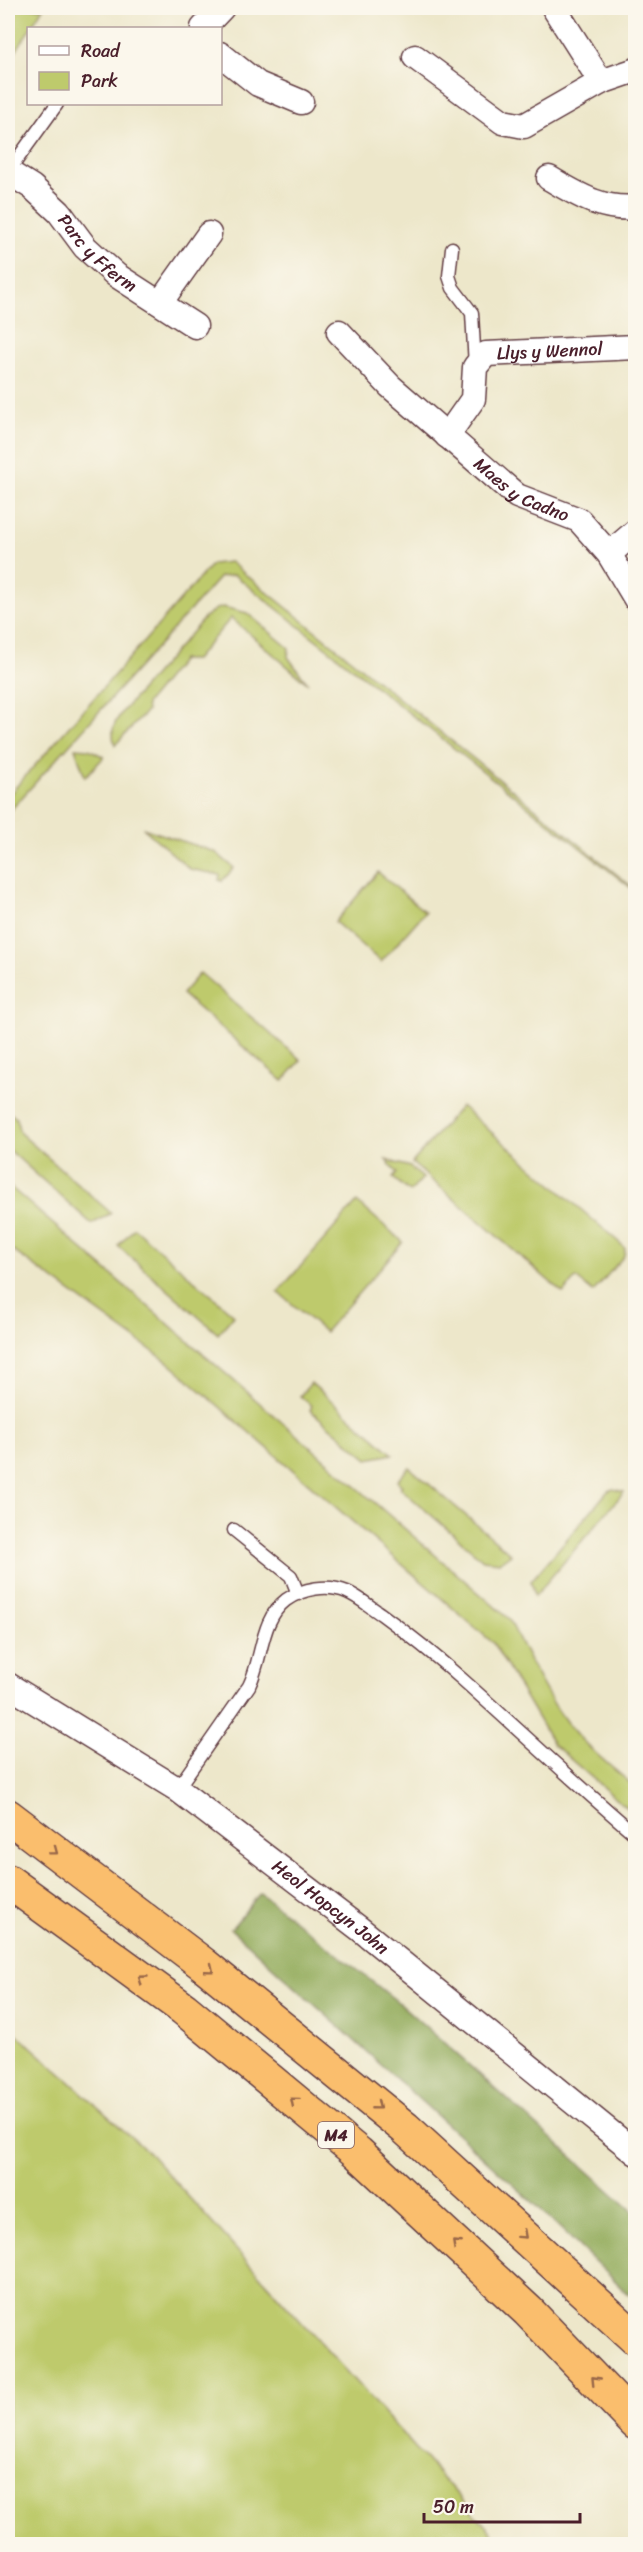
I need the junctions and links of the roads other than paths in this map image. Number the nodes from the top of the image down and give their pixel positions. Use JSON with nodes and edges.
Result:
{"nodes":[{"id":1,"x":222,"y":8,"type":"edge"},
{"id":2,"x":554,"y":8,"type":"edge"},
{"id":3,"x":204,"y":27,"type":"edge"},
{"id":4,"x":222,"y":56,"type":"edge"},
{"id":5,"x":415,"y":57,"type":"dead end"},
{"id":6,"x":636,"y":70,"type":"edge"},
{"id":7,"x":601,"y":82,"type":"junction"},
{"id":8,"x":301,"y":102,"type":"dead end"},
{"id":9,"x":56,"y":105,"type":"edge"},
{"id":10,"x":8,"y":172,"type":"edge"},
{"id":11,"x":549,"y":178,"type":"dead end"},
{"id":12,"x":636,"y":207,"type":"edge"},
{"id":13,"x":209,"y":234,"type":"dead end"},
{"id":14,"x":452,"y":248,"type":"dead end"},
{"id":15,"x":160,"y":303,"type":"junction"},
{"id":16,"x":195,"y":326,"type":"dead end"},
{"id":17,"x":339,"y":332,"type":"dead end"},
{"id":18,"x":636,"y":347,"type":"edge"},
{"id":19,"x":476,"y":367,"type":"junction"},
{"id":20,"x":447,"y":436,"type":"junction"},
{"id":21,"x":636,"y":531,"type":"edge"},
{"id":22,"x":609,"y":554,"type":"junction"},
{"id":23,"x":636,"y":599,"type":"edge"},
{"id":24,"x":234,"y":1530,"type":"dead end"},
{"id":25,"x":298,"y":1594,"type":"junction"},
{"id":26,"x":8,"y":1685,"type":"edge"},
{"id":27,"x":177,"y":1789,"type":"junction"},
{"id":28,"x":8,"y":1816,"type":"edge"},
{"id":29,"x":636,"y":1835,"type":"edge"},
{"id":30,"x":8,"y":1881,"type":"edge"},
{"id":31,"x":636,"y":2153,"type":"edge"},
{"id":32,"x":636,"y":2341,"type":"edge"},
{"id":33,"x":636,"y":2423,"type":"edge"}],
"edges":[{"from":1,"to":3,"type":"street"},
{"from":2,"to":7,"type":"street"},
{"from":4,"to":8,"type":"street"},
{"from":5,"to":7,"type":"street"},
{"from":6,"to":7,"type":"street"},
{"from":9,"to":10,"type":"lane"},
{"from":10,"to":15,"type":"street","name":"Parc y Fferm"},
{"from":11,"to":12,"type":"street"},
{"from":13,"to":15,"type":"street"},
{"from":14,"to":19,"type":"lane"},
{"from":15,"to":16,"type":"street","name":"Parc y Fferm"},
{"from":17,"to":20,"type":"street","name":"Maes y Cadno"},
{"from":18,"to":19,"type":"street","name":"Llys y Wennol"},
{"from":19,"to":20,"type":"street","name":"Llys y Wennol"},
{"from":20,"to":22,"type":"street","name":"Maes y Cadno"},
{"from":21,"to":22,"type":"street"},
{"from":22,"to":23,"type":"street","name":"Maes y Cadno"},
{"from":24,"to":25,"type":"lane"},
{"from":25,"to":27,"type":"lane"},
{"from":25,"to":29,"type":"lane"},
{"from":26,"to":27,"type":"street","name":"Heol Hopcyn John"},
{"from":27,"to":31,"type":"street","name":"Heol Hopcyn John"},
{"from":28,"to":32,"type":"highway","one_way":true},
{"from":33,"to":30,"type":"highway","number":"M4","one_way":true}]}
